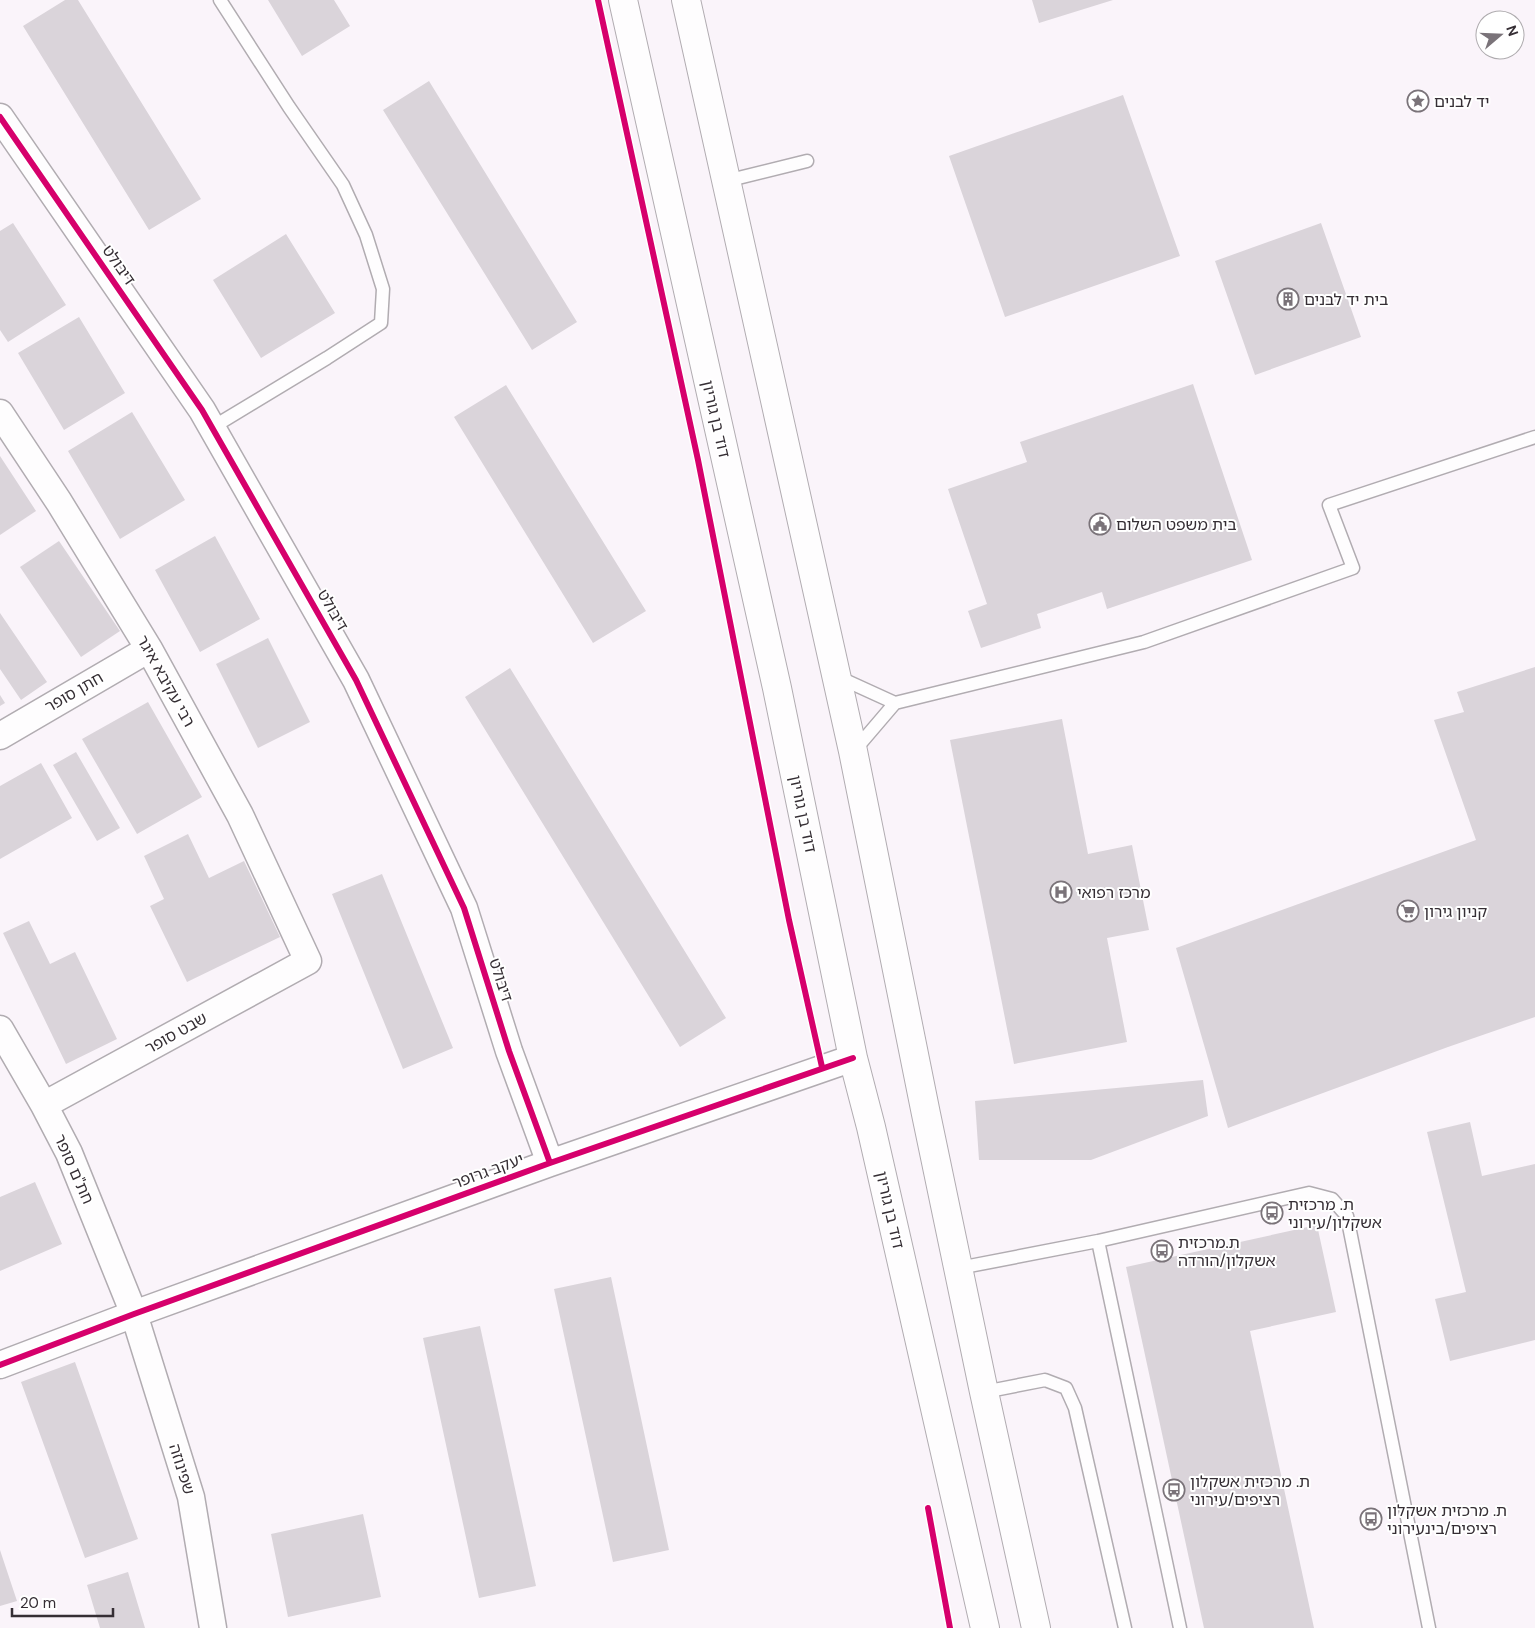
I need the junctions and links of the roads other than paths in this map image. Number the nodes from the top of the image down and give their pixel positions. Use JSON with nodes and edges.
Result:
{"nodes":[{"id":1,"x":220,"y":0,"type":"edge"},
{"id":2,"x":623,"y":0,"type":"edge"},
{"id":3,"x":686,"y":0,"type":"edge"},
{"id":4,"x":0,"y":117,"type":"edge"},
{"id":5,"x":807,"y":161,"type":"dead end"},
{"id":6,"x":726,"y":181,"type":"junction"},
{"id":7,"x":0,"y":413,"type":"edge"},
{"id":8,"x":213,"y":427,"type":"junction"},
{"id":9,"x":1535,"y":437,"type":"edge"},
{"id":10,"x":149,"y":649,"type":"junction"},
{"id":11,"x":837,"y":677,"type":"junction"},
{"id":12,"x":894,"y":703,"type":"junction"},
{"id":13,"x":0,"y":736,"type":"edge"},
{"id":14,"x":853,"y":751,"type":"junction"},
{"id":15,"x":308,"y":961,"type":"joint"},
{"id":16,"x":0,"y":1030,"type":"edge"},
{"id":17,"x":853,"y":1058,"type":"junction"},
{"id":18,"x":44,"y":1105,"type":"junction"},
{"id":19,"x":550,"y":1163,"type":"junction"},
{"id":20,"x":1098,"y":1241,"type":"junction"},
{"id":21,"x":959,"y":1268,"type":"junction"},
{"id":22,"x":134,"y":1314,"type":"junction"},
{"id":23,"x":0,"y":1365,"type":"edge"},
{"id":24,"x":984,"y":1392,"type":"junction"},
{"id":25,"x":213,"y":1628,"type":"edge"},
{"id":26,"x":985,"y":1628,"type":"edge"},
{"id":27,"x":1036,"y":1628,"type":"edge"},
{"id":28,"x":1125,"y":1628,"type":"edge"},
{"id":29,"x":1180,"y":1628,"type":"edge"},
{"id":30,"x":1429,"y":1628,"type":"edge"}],
"edges":[{"from":1,"to":8,"type":"lane"},
{"from":2,"to":17,"type":"main road","name":"דוד בן גוריון"},
{"from":3,"to":6,"type":"main road"},
{"from":4,"to":8,"type":"street","name":"דיבולט"},
{"from":5,"to":6,"type":"lane"},
{"from":6,"to":11,"type":"main road"},
{"from":7,"to":10,"type":"street","name":"רבי עקיבא איגר"},
{"from":8,"to":19,"type":"street","name":"דיבולט"},
{"from":9,"to":12,"type":"lane"},
{"from":10,"to":13,"type":"street","name":"חתן סופר"},
{"from":10,"to":15,"type":"street","name":"רבי עקיבא איגר"},
{"from":11,"to":12,"type":"lane"},
{"from":11,"to":14,"type":"main road"},
{"from":12,"to":14,"type":"lane"},
{"from":14,"to":21,"type":"main road"},
{"from":15,"to":18,"type":"street","name":"שבט סופר"},
{"from":16,"to":18,"type":"street","name":"חת\"ם סופר"},
{"from":17,"to":19,"type":"street","name":"יעקב גרופר"},
{"from":17,"to":26,"type":"main road","name":"דוד בן גוריון"},
{"from":18,"to":22,"type":"street","name":"חת\"ם סופר"},
{"from":19,"to":22,"type":"street","name":"יעקב גרופר"},
{"from":20,"to":21,"type":"lane"},
{"from":20,"to":29,"type":"lane"},
{"from":20,"to":30,"type":"lane"},
{"from":21,"to":24,"type":"main road"},
{"from":22,"to":23,"type":"street","name":"יעקב גרופר"},
{"from":22,"to":25,"type":"street","name":"שפינוזה"},
{"from":24,"to":27,"type":"main road"},
{"from":24,"to":28,"type":"lane"}]}
